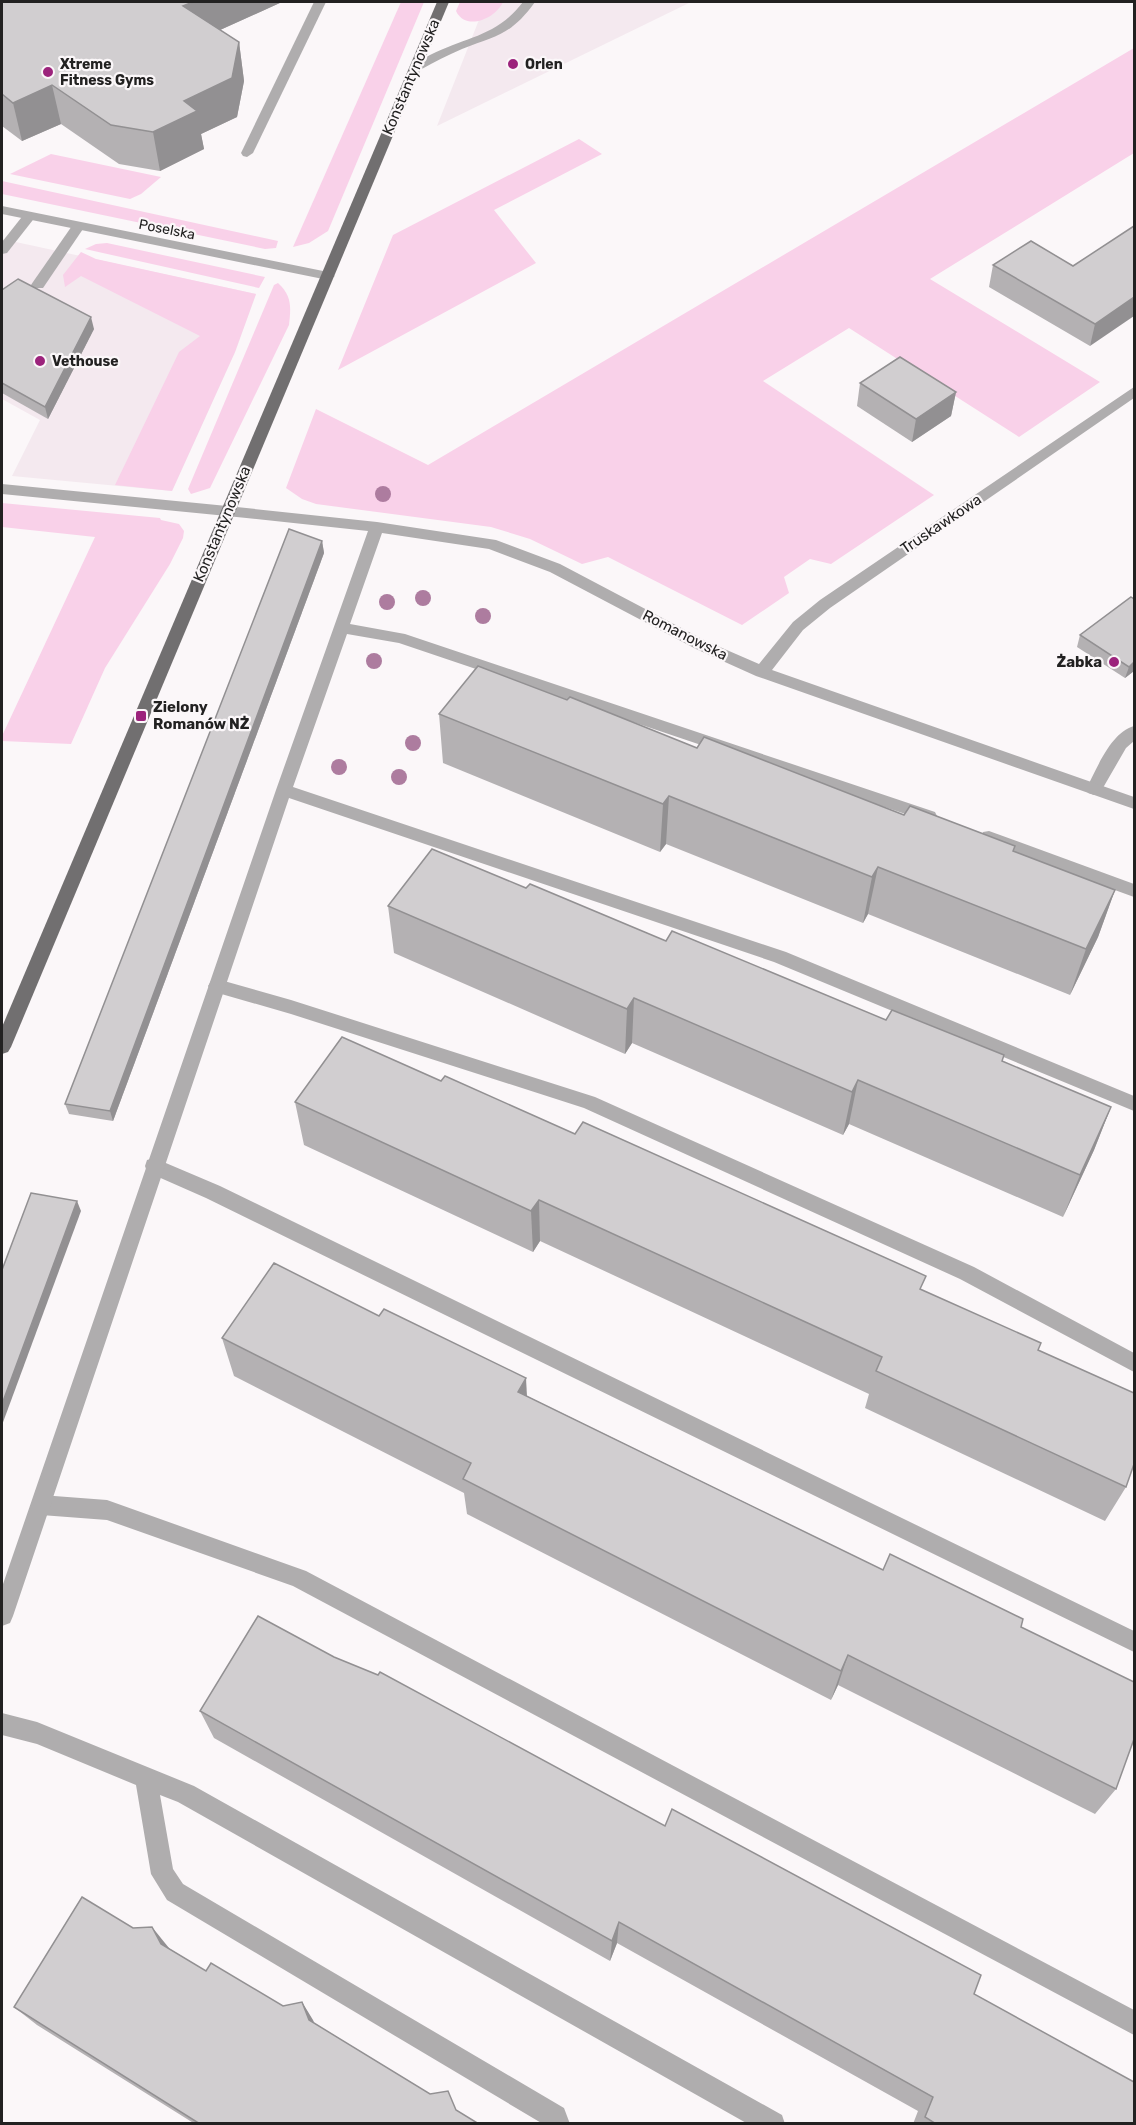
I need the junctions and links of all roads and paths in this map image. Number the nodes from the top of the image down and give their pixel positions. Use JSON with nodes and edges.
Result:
{"nodes":[{"id":1,"x":320,"y":2,"type":"edge"},
{"id":2,"x":442,"y":2,"type":"edge"},
{"id":3,"x":529,"y":2,"type":"edge"},
{"id":4,"x":416,"y":67,"type":"junction"},
{"id":5,"x":247,"y":153,"type":"dead end"},
{"id":6,"x":2,"y":210,"type":"edge"},
{"id":7,"x":30,"y":216,"type":"junction"},
{"id":8,"x":79,"y":226,"type":"junction"},
{"id":9,"x":2,"y":250,"type":"edge"},
{"id":10,"x":328,"y":276,"type":"junction"},
{"id":11,"x":38,"y":285,"type":"dead end"},
{"id":12,"x":1134,"y":392,"type":"edge"},
{"id":13,"x":2,"y":489,"type":"edge"},
{"id":14,"x":227,"y":511,"type":"junction"},
{"id":15,"x":377,"y":527,"type":"junction"},
{"id":16,"x":343,"y":628,"type":"junction"},
{"id":17,"x":762,"y":672,"type":"junction"},
{"id":18,"x":1134,"y":732,"type":"edge"},
{"id":19,"x":1094,"y":789,"type":"junction"},
{"id":20,"x":284,"y":790,"type":"junction"},
{"id":21,"x":1134,"y":803,"type":"edge"},
{"id":22,"x":949,"y":823,"type":"edge"},
{"id":23,"x":971,"y":831,"type":"edge"},
{"id":24,"x":1134,"y":891,"type":"edge"},
{"id":25,"x":217,"y":986,"type":"junction"},
{"id":26,"x":2,"y":1047,"type":"edge"},
{"id":27,"x":1134,"y":1104,"type":"edge"},
{"id":28,"x":154,"y":1166,"type":"junction"},
{"id":29,"x":1134,"y":1363,"type":"edge"},
{"id":30,"x":41,"y":1505,"type":"junction"},
{"id":31,"x":2,"y":1616,"type":"edge"},
{"id":32,"x":1134,"y":1642,"type":"edge"},
{"id":33,"x":2,"y":1724,"type":"edge"},
{"id":34,"x":146,"y":1777,"type":"junction"},
{"id":35,"x":1134,"y":2023,"type":"edge"},
{"id":36,"x":558,"y":2124,"type":"edge"},
{"id":37,"x":773,"y":2124,"type":"edge"}],
"edges":[{"from":1,"to":5,"type":"street"},
{"from":2,"to":4,"type":"main road","name":"Konstantynowska"},
{"from":3,"to":4,"type":"street"},
{"from":4,"to":10,"type":"main road","name":"Konstantynowska"},
{"from":6,"to":7,"type":"street","name":"Poselska"},
{"from":7,"to":8,"type":"street","name":"Poselska"},
{"from":7,"to":9,"type":"street"},
{"from":8,"to":10,"type":"street","name":"Poselska"},
{"from":8,"to":11,"type":"street"},
{"from":10,"to":14,"type":"main road","name":"Konstantynowska"},
{"from":12,"to":17,"type":"street","name":"Truskawkowa"},
{"from":13,"to":14,"type":"street","name":"Romanowska"},
{"from":14,"to":15,"type":"street","name":"Romanowska"},
{"from":14,"to":26,"type":"main road","name":"Konstantynowska"},
{"from":15,"to":16,"type":"street"},
{"from":15,"to":17,"type":"street","name":"Romanowska"},
{"from":16,"to":20,"type":"street"},
{"from":16,"to":22,"type":"street"},
{"from":17,"to":19,"type":"street","name":"Romanowska"},
{"from":18,"to":19,"type":"street"},
{"from":19,"to":21,"type":"street","name":"Romanowska"},
{"from":20,"to":25,"type":"street"},
{"from":20,"to":27,"type":"street"},
{"from":23,"to":24,"type":"street"},
{"from":25,"to":28,"type":"street"},
{"from":25,"to":29,"type":"street"},
{"from":28,"to":30,"type":"street"},
{"from":28,"to":32,"type":"street"},
{"from":30,"to":31,"type":"street"},
{"from":30,"to":35,"type":"street"},
{"from":33,"to":34,"type":"street"},
{"from":34,"to":36,"type":"street"},
{"from":34,"to":37,"type":"street"}]}
